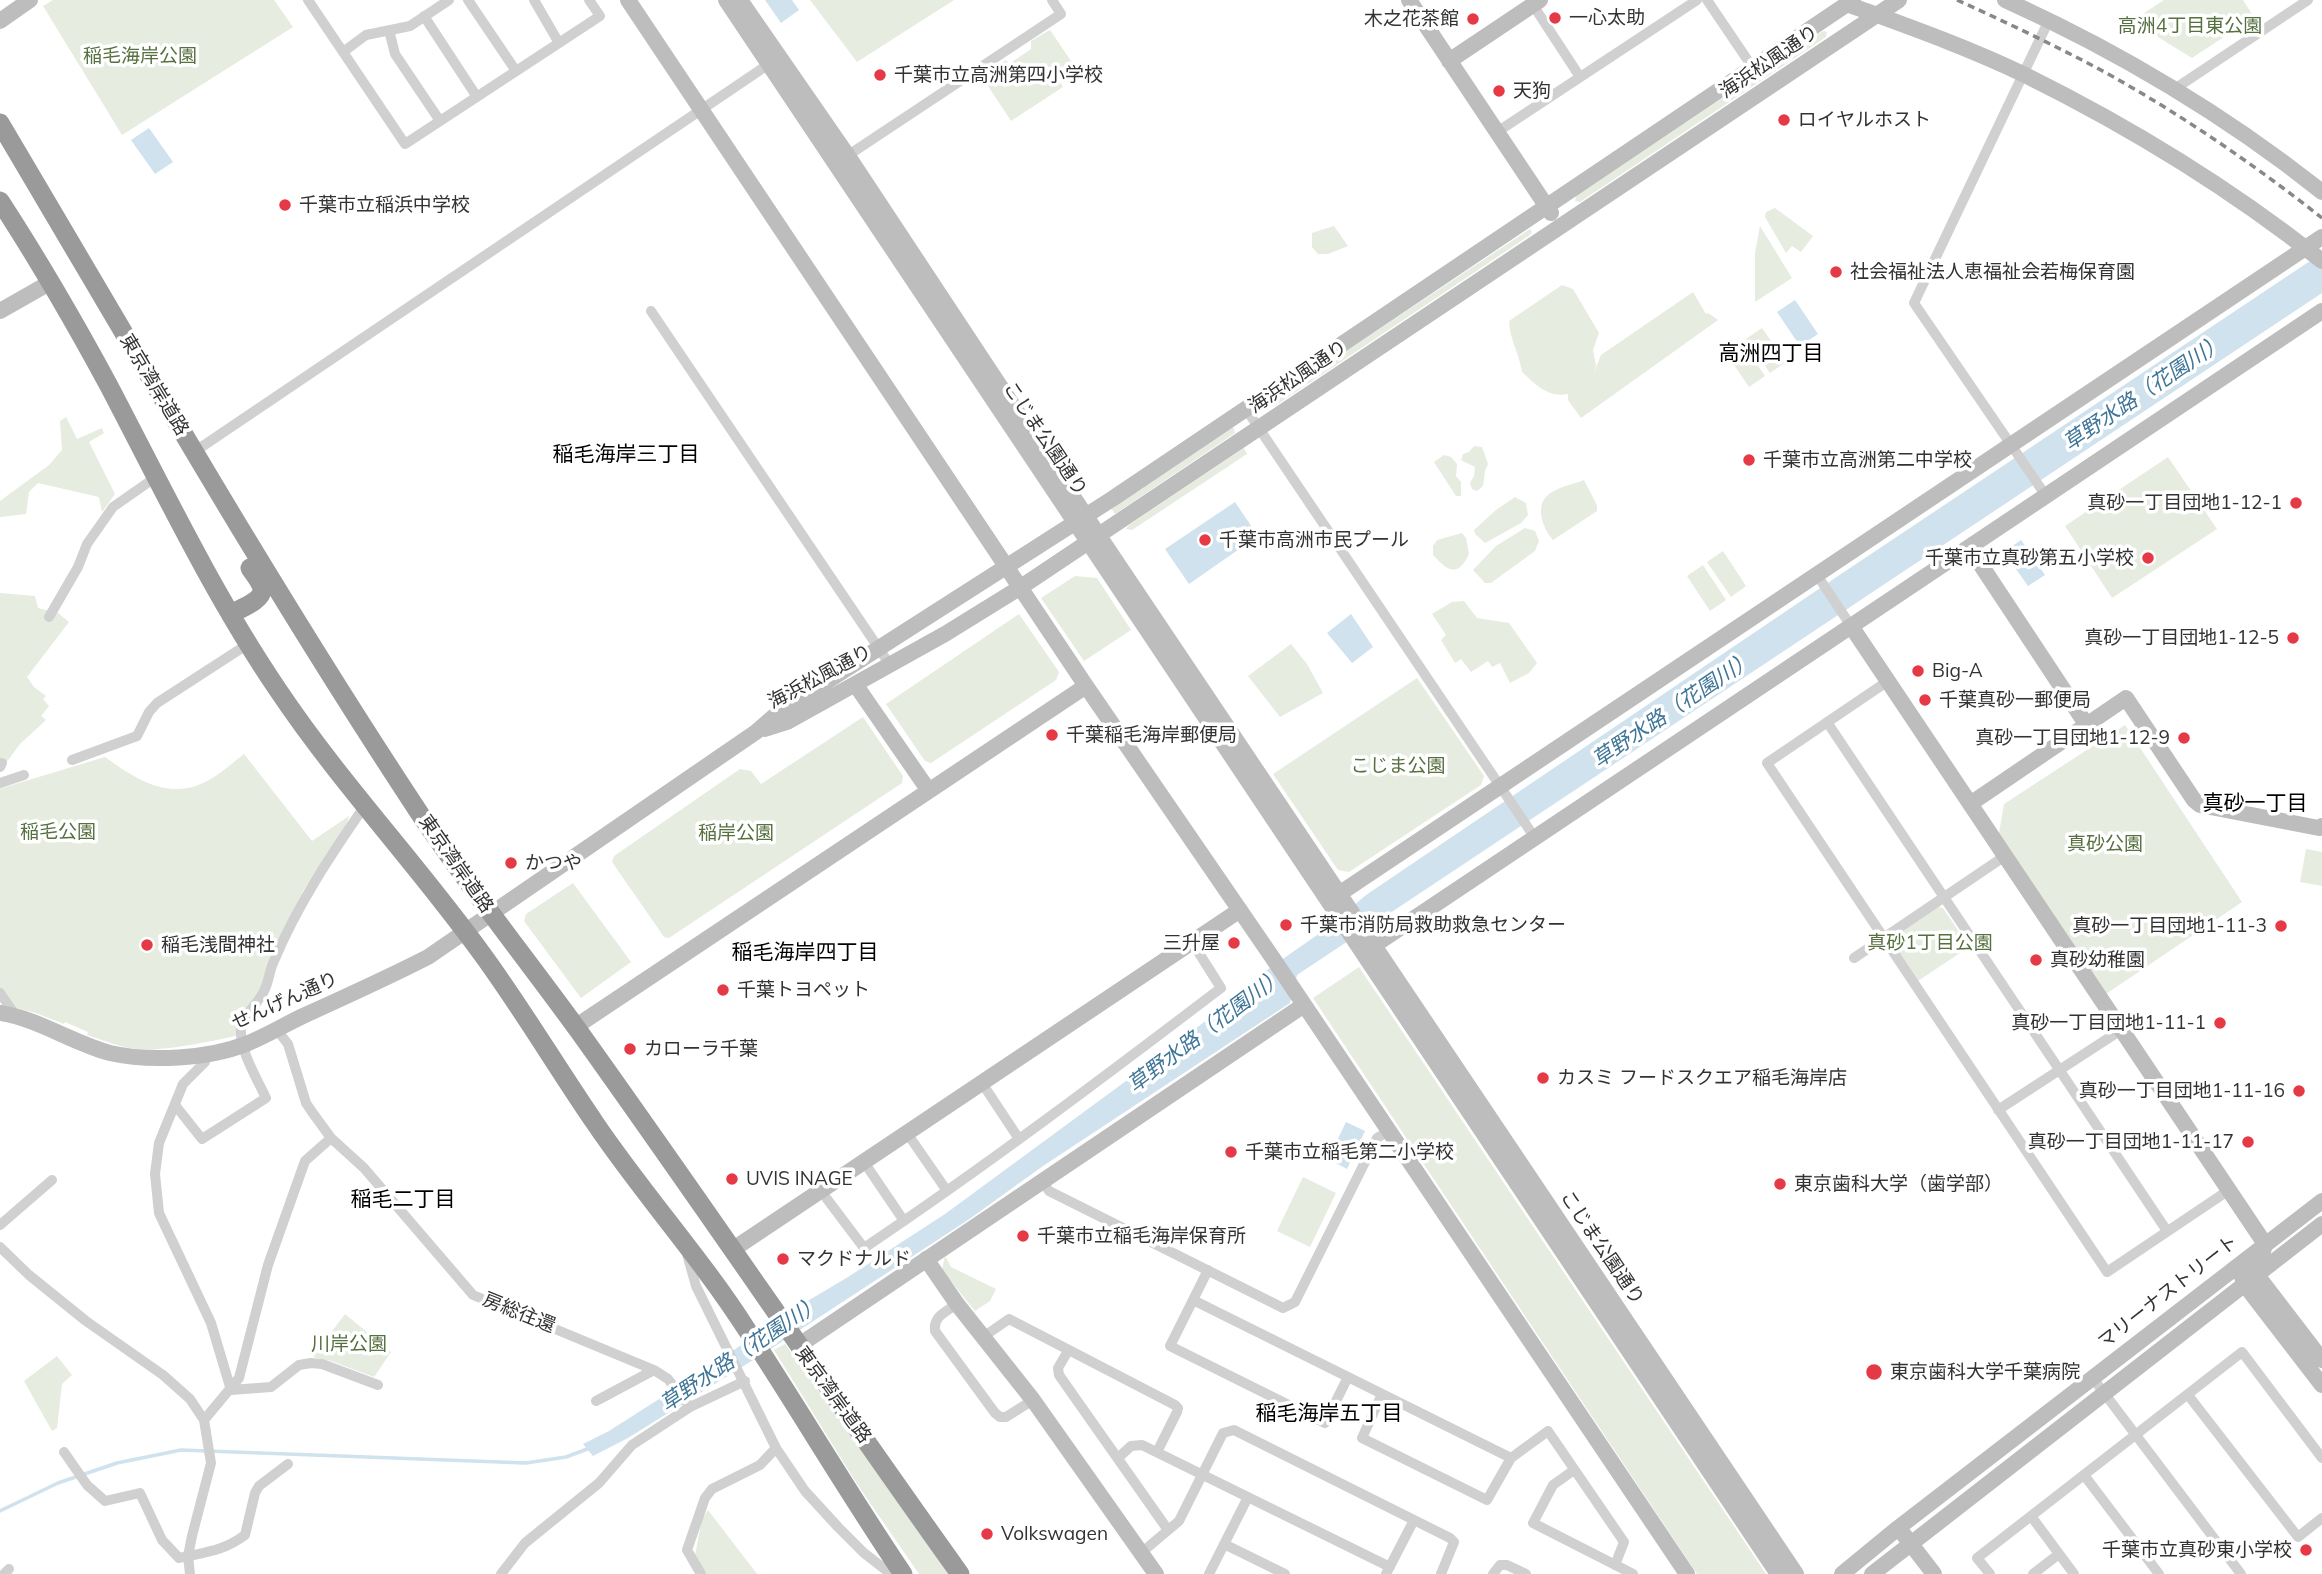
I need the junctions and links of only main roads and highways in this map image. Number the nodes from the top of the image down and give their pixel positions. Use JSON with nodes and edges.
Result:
{"nodes":[{"id":1,"x":0,"y":123,"type":"edge"},
{"id":2,"x":0,"y":201,"type":"edge"},
{"id":3,"x":226,"y":505,"type":"junction"},
{"id":4,"x":231,"y":614,"type":"junction"},
{"id":5,"x":418,"y":810,"type":"junction"},
{"id":6,"x":490,"y":914,"type":"junction"},
{"id":7,"x":466,"y":932,"type":"junction"},
{"id":8,"x":562,"y":1070,"type":"junction"},
{"id":9,"x":904,"y":1574,"type":"edge"},
{"id":10,"x":960,"y":1574,"type":"edge"}],
"edges":[{"from":1,"to":3,"type":"highway","name":"東京湾岸道路"},
{"from":2,"to":4,"type":"highway","name":"東京湾岸道路"},
{"from":3,"to":4,"type":"highway"},
{"from":3,"to":5,"type":"highway","name":"東京湾岸道路"},
{"from":4,"to":7,"type":"highway","name":"東京湾岸道路"},
{"from":5,"to":6,"type":"highway","name":"東京湾岸道路"},
{"from":5,"to":7,"type":"highway"},
{"from":6,"to":8,"type":"highway"},
{"from":6,"to":10,"type":"highway","name":"東京湾岸道路"},
{"from":7,"to":8,"type":"highway","name":"東京湾岸道路"},
{"from":8,"to":9,"type":"highway","name":"東京湾岸道路"}]}
